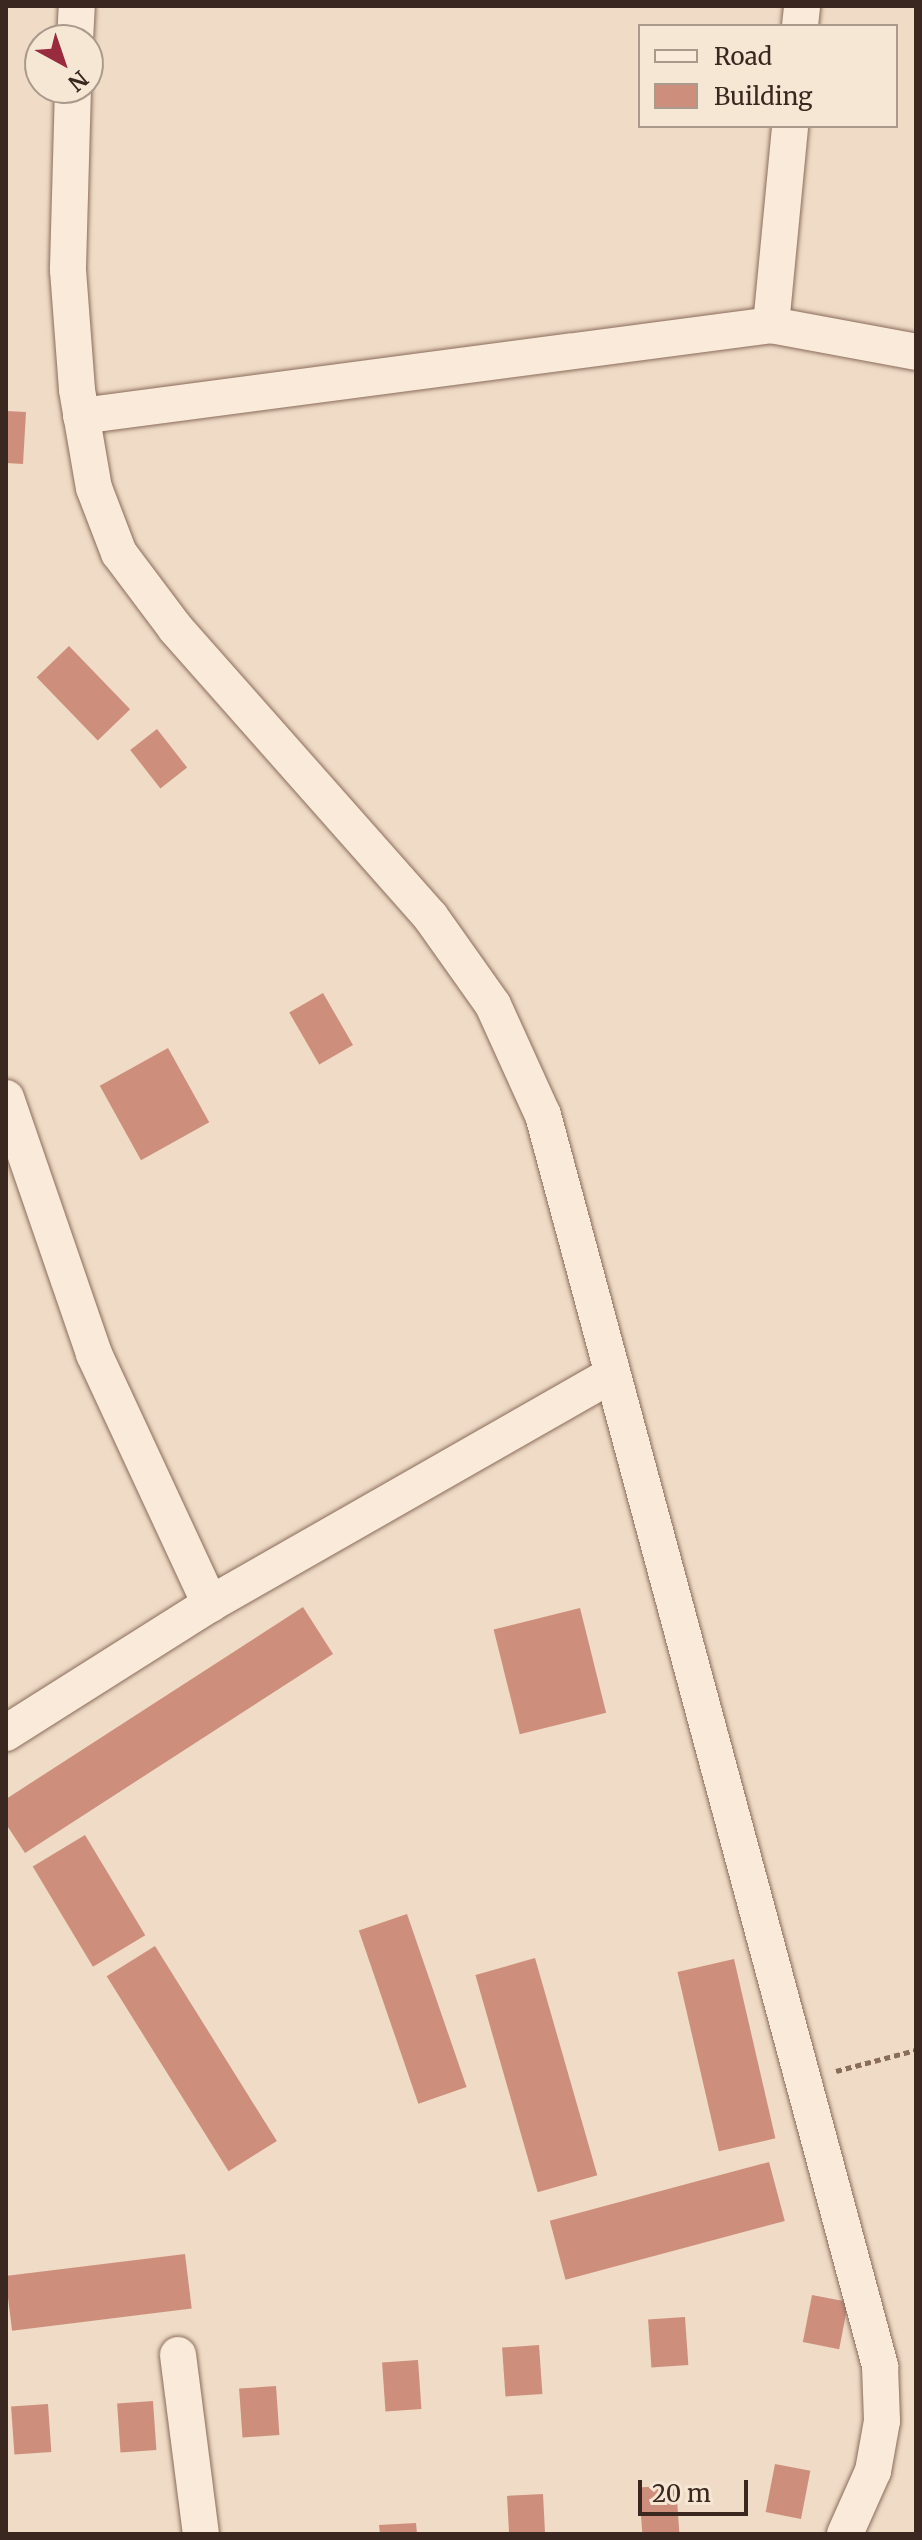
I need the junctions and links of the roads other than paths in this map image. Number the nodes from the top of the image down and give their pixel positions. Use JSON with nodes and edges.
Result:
{"nodes":[{"id":1,"x":73,"y":104,"type":"edge"},
{"id":2,"x":790,"y":128,"type":"edge"},
{"id":3,"x":771,"y":325,"type":"junction"},
{"id":4,"x":916,"y":352,"type":"edge"},
{"id":5,"x":81,"y":416,"type":"junction"},
{"id":6,"x":6,"y":1098,"type":"edge"},
{"id":7,"x":611,"y":1375,"type":"junction"},
{"id":8,"x":210,"y":1604,"type":"junction"},
{"id":9,"x":6,"y":1733,"type":"edge"},
{"id":10,"x":178,"y":2355,"type":"dead end"},
{"id":11,"x":201,"y":2534,"type":"edge"},
{"id":12,"x":845,"y":2534,"type":"edge"}],
"edges":[{"from":1,"to":5,"type":"street"},
{"from":2,"to":3,"type":"street"},
{"from":3,"to":4,"type":"street"},
{"from":3,"to":5,"type":"street"},
{"from":5,"to":7,"type":"street"},
{"from":6,"to":8,"type":"street"},
{"from":7,"to":8,"type":"street"},
{"from":7,"to":12,"type":"street"},
{"from":8,"to":9,"type":"street"},
{"from":10,"to":11,"type":"street"}]}
